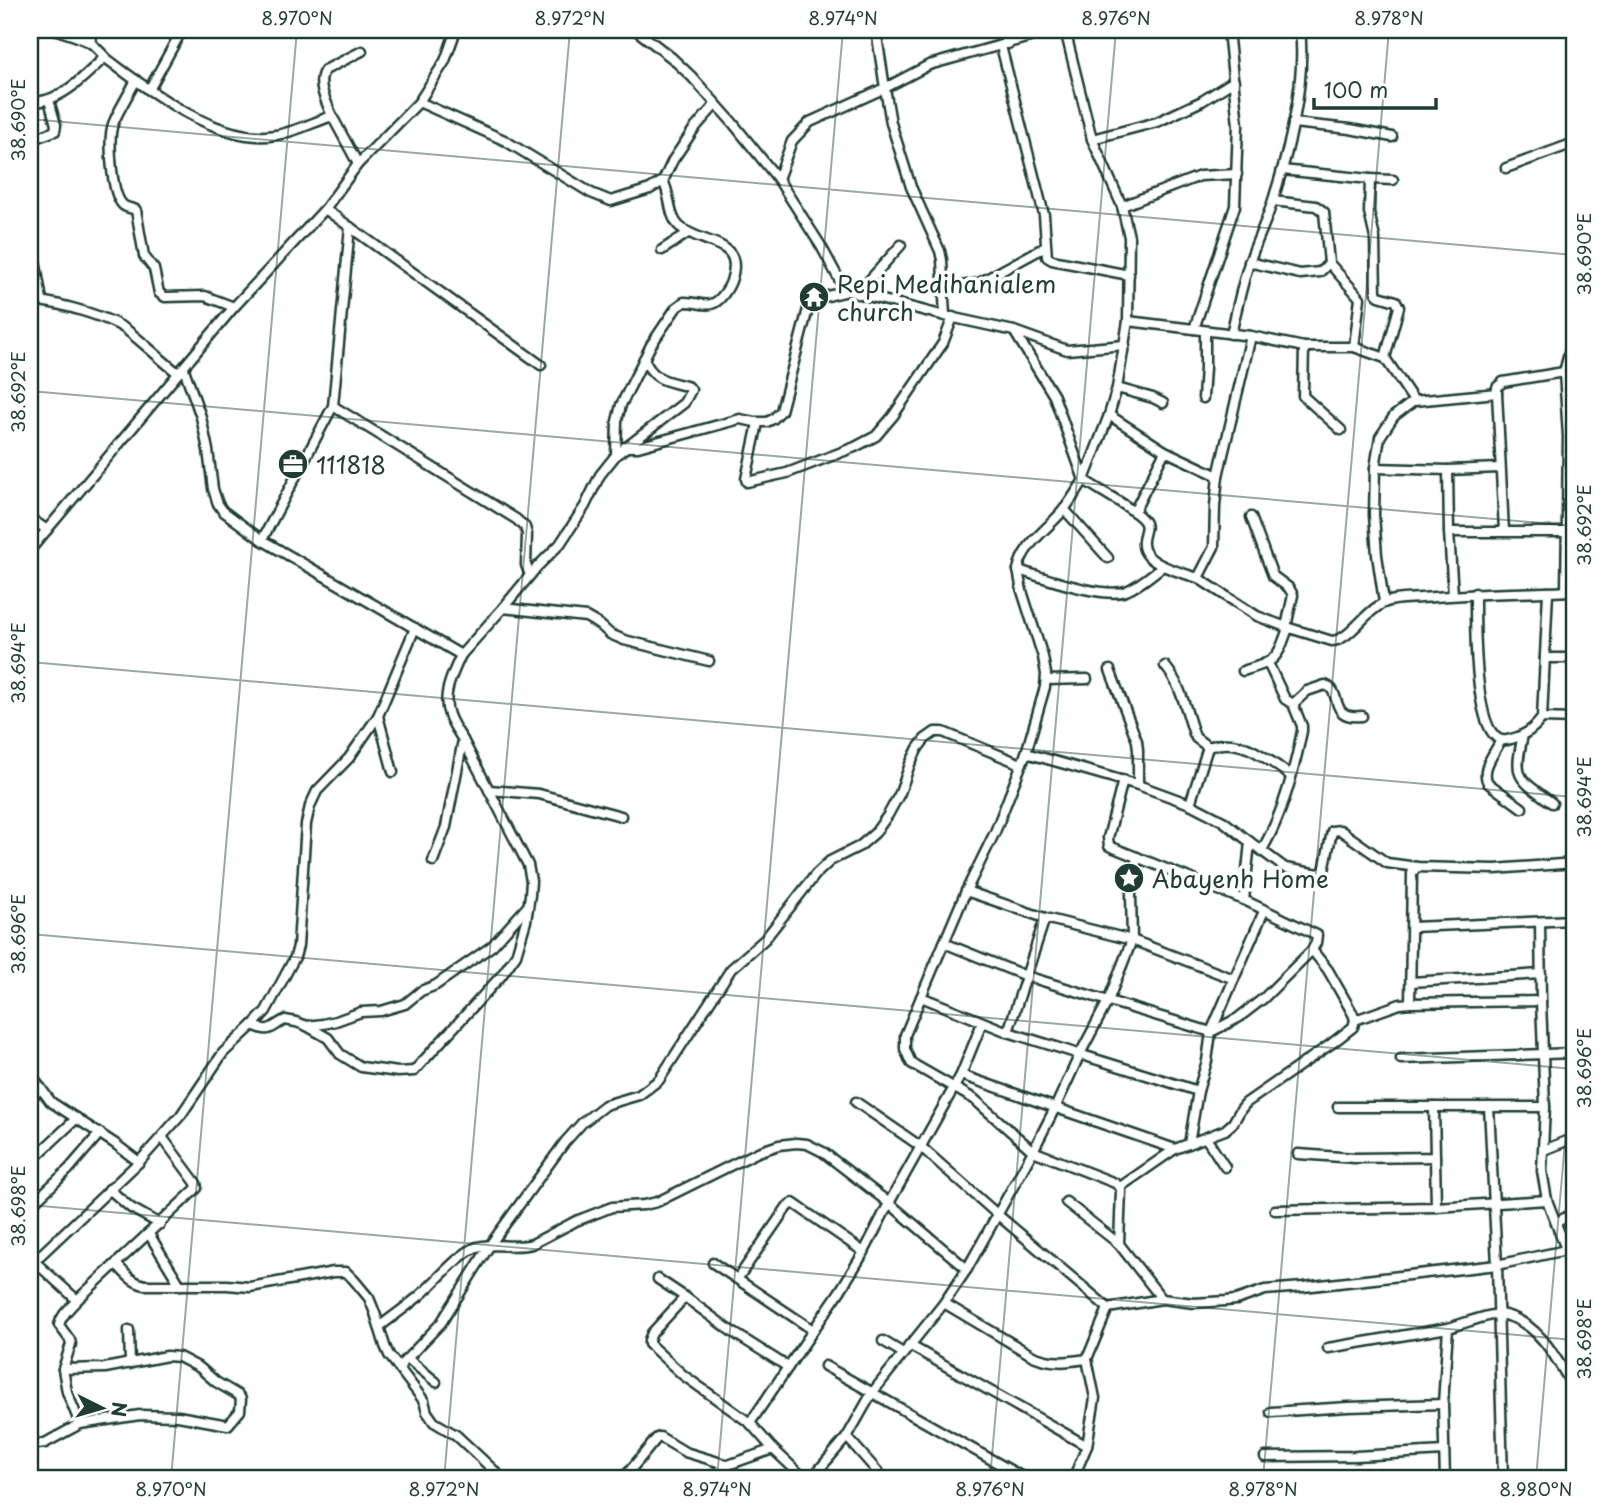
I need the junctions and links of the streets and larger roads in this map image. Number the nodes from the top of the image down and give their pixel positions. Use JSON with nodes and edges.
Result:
{"nodes":[{"id":1,"x":57,"y":30,"type":"edge"},
{"id":2,"x":90,"y":30,"type":"edge"},
{"id":3,"x":182,"y":30,"type":"edge"},
{"id":4,"x":456,"y":30,"type":"edge"},
{"id":5,"x":636,"y":30,"type":"edge"},
{"id":6,"x":876,"y":30,"type":"edge"},
{"id":7,"x":1003,"y":30,"type":"edge"},
{"id":8,"x":1055,"y":30,"type":"edge"},
{"id":9,"x":1065,"y":30,"type":"edge"},
{"id":10,"x":1228,"y":30,"type":"edge"},
{"id":11,"x":1300,"y":30,"type":"edge"},
{"id":12,"x":91,"y":43,"type":"junction"},
{"id":13,"x":1004,"y":45,"type":"junction"},
{"id":14,"x":362,"y":51,"type":"dead end"},
{"id":15,"x":104,"y":57,"type":"junction"},
{"id":16,"x":136,"y":80,"type":"junction"},
{"id":17,"x":1234,"y":81,"type":"junction"},
{"id":18,"x":885,"y":88,"type":"junction"},
{"id":19,"x":149,"y":90,"type":"junction"},
{"id":20,"x":49,"y":100,"type":"junction"},
{"id":21,"x":419,"y":102,"type":"junction"},
{"id":22,"x":30,"y":103,"type":"edge"},
{"id":23,"x":716,"y":104,"type":"junction"},
{"id":24,"x":332,"y":116,"type":"junction"},
{"id":25,"x":1293,"y":123,"type":"junction"},
{"id":26,"x":1392,"y":137,"type":"dead end"},
{"id":27,"x":1092,"y":139,"type":"junction"},
{"id":28,"x":30,"y":140,"type":"edge"},
{"id":29,"x":1574,"y":143,"type":"edge"},
{"id":30,"x":358,"y":164,"type":"junction"},
{"id":31,"x":1506,"y":168,"type":"dead end"},
{"id":32,"x":1282,"y":170,"type":"junction"},
{"id":33,"x":1237,"y":174,"type":"junction"},
{"id":34,"x":778,"y":179,"type":"junction"},
{"id":35,"x":1370,"y":179,"type":"junction"},
{"id":36,"x":1393,"y":180,"type":"dead end"},
{"id":37,"x":663,"y":181,"type":"junction"},
{"id":38,"x":1273,"y":201,"type":"junction"},
{"id":39,"x":1122,"y":206,"type":"junction"},
{"id":40,"x":325,"y":209,"type":"junction"},
{"id":41,"x":350,"y":227,"type":"junction"},
{"id":42,"x":30,"y":231,"type":"edge"},
{"id":43,"x":688,"y":233,"type":"junction"},
{"id":44,"x":901,"y":245,"type":"dead end"},
{"id":45,"x":1045,"y":247,"type":"junction"},
{"id":46,"x":662,"y":250,"type":"dead end"},
{"id":47,"x":1249,"y":262,"type":"junction"},
{"id":48,"x":1329,"y":263,"type":"junction"},
{"id":49,"x":1129,"y":275,"type":"junction"},
{"id":50,"x":944,"y":289,"type":"junction"},
{"id":51,"x":853,"y":293,"type":"junction"},
{"id":52,"x":42,"y":300,"type":"junction"},
{"id":53,"x":30,"y":301,"type":"edge"},
{"id":54,"x":234,"y":307,"type":"junction"},
{"id":55,"x":949,"y":316,"type":"junction"},
{"id":56,"x":1128,"y":321,"type":"junction"},
{"id":57,"x":1194,"y":329,"type":"junction"},
{"id":58,"x":1014,"y":331,"type":"junction"},
{"id":59,"x":1205,"y":331,"type":"junction"},
{"id":60,"x":1231,"y":334,"type":"junction"},
{"id":61,"x":1574,"y":335,"type":"edge"},
{"id":62,"x":1251,"y":336,"type":"junction"},
{"id":63,"x":1125,"y":345,"type":"junction"},
{"id":64,"x":1304,"y":347,"type":"junction"},
{"id":65,"x":1354,"y":347,"type":"junction"},
{"id":66,"x":1385,"y":358,"type":"junction"},
{"id":67,"x":644,"y":359,"type":"junction"},
{"id":68,"x":541,"y":365,"type":"dead end"},
{"id":69,"x":181,"y":371,"type":"junction"},
{"id":70,"x":1564,"y":372,"type":"junction"},
{"id":71,"x":1117,"y":388,"type":"junction"},
{"id":72,"x":1497,"y":393,"type":"junction"},
{"id":73,"x":1203,"y":398,"type":"dead end"},
{"id":74,"x":1414,"y":401,"type":"junction"},
{"id":75,"x":1163,"y":403,"type":"dead end"},
{"id":76,"x":333,"y":406,"type":"junction"},
{"id":77,"x":1109,"y":415,"type":"junction"},
{"id":78,"x":758,"y":423,"type":"junction"},
{"id":79,"x":1342,"y":430,"type":"dead end"},
{"id":80,"x":1571,"y":436,"type":"edge"},
{"id":81,"x":625,"y":447,"type":"junction"},
{"id":82,"x":1164,"y":451,"type":"junction"},
{"id":83,"x":617,"y":455,"type":"junction"},
{"id":84,"x":1500,"y":467,"type":"junction"},
{"id":85,"x":1376,"y":468,"type":"junction"},
{"id":86,"x":1448,"y":470,"type":"junction"},
{"id":87,"x":1218,"y":476,"type":"junction"},
{"id":88,"x":1084,"y":480,"type":"junction"},
{"id":89,"x":1064,"y":509,"type":"junction"},
{"id":90,"x":1134,"y":512,"type":"junction"},
{"id":91,"x":1251,"y":517,"type":"dead end"},
{"id":92,"x":30,"y":518,"type":"edge"},
{"id":93,"x":47,"y":530,"type":"junction"},
{"id":94,"x":1504,"y":531,"type":"junction"},
{"id":95,"x":1449,"y":532,"type":"junction"},
{"id":96,"x":1566,"y":532,"type":"junction"},
{"id":97,"x":262,"y":540,"type":"junction"},
{"id":98,"x":30,"y":550,"type":"edge"},
{"id":99,"x":1108,"y":558,"type":"dead end"},
{"id":100,"x":1163,"y":566,"type":"junction"},
{"id":101,"x":1017,"y":570,"type":"junction"},
{"id":102,"x":530,"y":575,"type":"junction"},
{"id":103,"x":1198,"y":578,"type":"junction"},
{"id":104,"x":1570,"y":591,"type":"edge"},
{"id":105,"x":1548,"y":592,"type":"junction"},
{"id":106,"x":1475,"y":593,"type":"junction"},
{"id":107,"x":1453,"y":595,"type":"junction"},
{"id":108,"x":1384,"y":602,"type":"junction"},
{"id":109,"x":503,"y":608,"type":"junction"},
{"id":110,"x":1287,"y":627,"type":"junction"},
{"id":111,"x":415,"y":628,"type":"junction"},
{"id":112,"x":461,"y":655,"type":"junction"},
{"id":113,"x":1545,"y":657,"type":"junction"},
{"id":114,"x":1574,"y":658,"type":"edge"},
{"id":115,"x":709,"y":661,"type":"dead end"},
{"id":116,"x":1268,"y":663,"type":"junction"},
{"id":117,"x":1165,"y":666,"type":"dead end"},
{"id":118,"x":1110,"y":670,"type":"dead end"},
{"id":119,"x":1244,"y":671,"type":"dead end"},
{"id":120,"x":1046,"y":680,"type":"junction"},
{"id":121,"x":1087,"y":680,"type":"dead end"},
{"id":122,"x":1293,"y":704,"type":"junction"},
{"id":123,"x":378,"y":716,"type":"junction"},
{"id":124,"x":1362,"y":716,"type":"dead end"},
{"id":125,"x":1542,"y":718,"type":"junction"},
{"id":126,"x":1574,"y":719,"type":"edge"},
{"id":127,"x":1523,"y":735,"type":"junction"},
{"id":128,"x":463,"y":740,"type":"junction"},
{"id":129,"x":1500,"y":740,"type":"junction"},
{"id":130,"x":1208,"y":747,"type":"junction"},
{"id":131,"x":1026,"y":753,"type":"junction"},
{"id":132,"x":1021,"y":764,"type":"junction"},
{"id":133,"x":393,"y":772,"type":"dead end"},
{"id":134,"x":1291,"y":776,"type":"junction"},
{"id":135,"x":1123,"y":780,"type":"junction"},
{"id":136,"x":1138,"y":785,"type":"junction"},
{"id":137,"x":489,"y":790,"type":"junction"},
{"id":138,"x":1552,"y":803,"type":"dead end"},
{"id":139,"x":1190,"y":804,"type":"junction"},
{"id":140,"x":1522,"y":808,"type":"dead end"},
{"id":141,"x":621,"y":816,"type":"dead end"},
{"id":142,"x":1250,"y":842,"type":"junction"},
{"id":143,"x":1262,"y":850,"type":"junction"},
{"id":144,"x":1136,"y":857,"type":"junction"},
{"id":145,"x":433,"y":861,"type":"dead end"},
{"id":146,"x":1574,"y":863,"type":"edge"},
{"id":147,"x":1417,"y":867,"type":"junction"},
{"id":148,"x":966,"y":891,"type":"junction"},
{"id":149,"x":1244,"y":900,"type":"junction"},
{"id":150,"x":527,"y":907,"type":"junction"},
{"id":151,"x":1265,"y":911,"type":"junction"},
{"id":152,"x":1045,"y":918,"type":"junction"},
{"id":153,"x":1574,"y":920,"type":"edge"},
{"id":154,"x":1541,"y":922,"type":"junction"},
{"id":155,"x":1412,"y":927,"type":"junction"},
{"id":156,"x":1132,"y":940,"type":"junction"},
{"id":157,"x":944,"y":943,"type":"junction"},
{"id":158,"x":1312,"y":950,"type":"junction"},
{"id":159,"x":1541,"y":974,"type":"junction"},
{"id":160,"x":1026,"y":976,"type":"junction"},
{"id":161,"x":1234,"y":979,"type":"junction"},
{"id":162,"x":1411,"y":982,"type":"junction"},
{"id":163,"x":921,"y":998,"type":"junction"},
{"id":164,"x":1108,"y":1001,"type":"junction"},
{"id":165,"x":1541,"y":1001,"type":"junction"},
{"id":166,"x":1410,"y":1003,"type":"junction"},
{"id":167,"x":1355,"y":1020,"type":"junction"},
{"id":168,"x":982,"y":1023,"type":"junction"},
{"id":169,"x":253,"y":1025,"type":"junction"},
{"id":170,"x":307,"y":1026,"type":"junction"},
{"id":171,"x":1008,"y":1032,"type":"junction"},
{"id":172,"x":1211,"y":1032,"type":"junction"},
{"id":173,"x":1574,"y":1053,"type":"edge"},
{"id":174,"x":1080,"y":1054,"type":"junction"},
{"id":175,"x":1544,"y":1054,"type":"junction"},
{"id":176,"x":1401,"y":1059,"type":"dead end"},
{"id":177,"x":30,"y":1074,"type":"edge"},
{"id":178,"x":961,"y":1075,"type":"junction"},
{"id":179,"x":953,"y":1087,"type":"junction"},
{"id":180,"x":41,"y":1088,"type":"junction"},
{"id":181,"x":1198,"y":1091,"type":"junction"},
{"id":182,"x":30,"y":1099,"type":"edge"},
{"id":183,"x":856,"y":1102,"type":"dead end"},
{"id":184,"x":1338,"y":1107,"type":"dead end"},
{"id":185,"x":1489,"y":1107,"type":"junction"},
{"id":186,"x":1545,"y":1107,"type":"junction"},
{"id":187,"x":1055,"y":1108,"type":"junction"},
{"id":188,"x":1434,"y":1108,"type":"junction"},
{"id":189,"x":77,"y":1118,"type":"junction"},
{"id":190,"x":100,"y":1133,"type":"junction"},
{"id":191,"x":162,"y":1137,"type":"junction"},
{"id":192,"x":1206,"y":1138,"type":"junction"},
{"id":193,"x":1574,"y":1138,"type":"edge"},
{"id":194,"x":1189,"y":1144,"type":"junction"},
{"id":195,"x":920,"y":1146,"type":"junction"},
{"id":196,"x":1175,"y":1149,"type":"junction"},
{"id":197,"x":1544,"y":1150,"type":"junction"},
{"id":198,"x":1033,"y":1151,"type":"junction"},
{"id":199,"x":1298,"y":1154,"type":"dead end"},
{"id":200,"x":1435,"y":1157,"type":"junction"},
{"id":201,"x":30,"y":1162,"type":"edge"},
{"id":202,"x":139,"y":1163,"type":"junction"},
{"id":203,"x":1226,"y":1167,"type":"dead end"},
{"id":204,"x":1120,"y":1186,"type":"junction"},
{"id":205,"x":109,"y":1189,"type":"junction"},
{"id":206,"x":1547,"y":1200,"type":"junction"},
{"id":207,"x":1066,"y":1202,"type":"dead end"},
{"id":208,"x":889,"y":1203,"type":"junction"},
{"id":209,"x":1493,"y":1204,"type":"junction"},
{"id":210,"x":30,"y":1206,"type":"edge"},
{"id":211,"x":1436,"y":1207,"type":"junction"},
{"id":212,"x":1275,"y":1210,"type":"dead end"},
{"id":213,"x":1574,"y":1213,"type":"edge"},
{"id":214,"x":998,"y":1215,"type":"junction"},
{"id":215,"x":1557,"y":1222,"type":"junction"},
{"id":216,"x":160,"y":1224,"type":"junction"},
{"id":217,"x":149,"y":1234,"type":"junction"},
{"id":218,"x":1119,"y":1244,"type":"junction"},
{"id":219,"x":490,"y":1245,"type":"junction"},
{"id":220,"x":1566,"y":1250,"type":"junction"},
{"id":221,"x":864,"y":1252,"type":"junction"},
{"id":222,"x":32,"y":1263,"type":"edge"},
{"id":223,"x":713,"y":1263,"type":"dead end"},
{"id":224,"x":116,"y":1264,"type":"junction"},
{"id":225,"x":1497,"y":1265,"type":"junction"},
{"id":226,"x":967,"y":1269,"type":"junction"},
{"id":227,"x":1574,"y":1270,"type":"edge"},
{"id":228,"x":738,"y":1278,"type":"junction"},
{"id":229,"x":657,"y":1279,"type":"dead end"},
{"id":230,"x":180,"y":1285,"type":"junction"},
{"id":231,"x":685,"y":1297,"type":"junction"},
{"id":232,"x":1162,"y":1299,"type":"junction"},
{"id":233,"x":77,"y":1300,"type":"junction"},
{"id":234,"x":944,"y":1303,"type":"junction"},
{"id":235,"x":1108,"y":1308,"type":"junction"},
{"id":236,"x":1498,"y":1313,"type":"junction"},
{"id":237,"x":379,"y":1327,"type":"junction"},
{"id":238,"x":1448,"y":1328,"type":"junction"},
{"id":239,"x":129,"y":1330,"type":"dead end"},
{"id":240,"x":813,"y":1330,"type":"junction"},
{"id":241,"x":883,"y":1341,"type":"dead end"},
{"id":242,"x":909,"y":1345,"type":"junction"},
{"id":243,"x":1328,"y":1348,"type":"dead end"},
{"id":244,"x":903,"y":1353,"type":"junction"},
{"id":245,"x":408,"y":1359,"type":"junction"},
{"id":246,"x":1087,"y":1359,"type":"junction"},
{"id":247,"x":130,"y":1364,"type":"junction"},
{"id":248,"x":825,"y":1366,"type":"dead end"},
{"id":249,"x":399,"y":1367,"type":"junction"},
{"id":250,"x":788,"y":1367,"type":"junction"},
{"id":251,"x":63,"y":1369,"type":"junction"},
{"id":252,"x":436,"y":1382,"type":"dead end"},
{"id":253,"x":1574,"y":1389,"type":"edge"},
{"id":254,"x":872,"y":1393,"type":"junction"},
{"id":255,"x":1443,"y":1404,"type":"junction"},
{"id":256,"x":1271,"y":1412,"type":"dead end"},
{"id":257,"x":750,"y":1423,"type":"junction"},
{"id":258,"x":80,"y":1424,"type":"junction"},
{"id":259,"x":847,"y":1437,"type":"junction"},
{"id":260,"x":30,"y":1445,"type":"edge"},
{"id":261,"x":1087,"y":1446,"type":"junction"},
{"id":262,"x":773,"y":1449,"type":"junction"},
{"id":263,"x":1444,"y":1451,"type":"junction"},
{"id":264,"x":1265,"y":1457,"type":"dead end"},
{"id":265,"x":728,"y":1465,"type":"junction"},
{"id":266,"x":503,"y":1479,"type":"edge"},
{"id":267,"x":623,"y":1479,"type":"edge"},
{"id":268,"x":708,"y":1479,"type":"edge"},
{"id":269,"x":805,"y":1479,"type":"edge"},
{"id":270,"x":811,"y":1479,"type":"edge"},
{"id":271,"x":884,"y":1479,"type":"edge"},
{"id":272,"x":1026,"y":1479,"type":"edge"},
{"id":273,"x":1073,"y":1479,"type":"edge"},
{"id":274,"x":1445,"y":1479,"type":"edge"},
{"id":275,"x":1503,"y":1479,"type":"edge"}],
"edges":[{"from":1,"to":12,"type":"street"},
{"from":2,"to":12,"type":"street"},
{"from":3,"to":19,"type":"street"},
{"from":4,"to":21,"type":"street"},
{"from":5,"to":23,"type":"street"},
{"from":6,"to":18,"type":"street"},
{"from":7,"to":13,"type":"street"},
{"from":8,"to":13,"type":"street"},
{"from":9,"to":27,"type":"street"},
{"from":10,"to":17,"type":"street"},
{"from":11,"to":25,"type":"street"},
{"from":12,"to":15,"type":"street"},
{"from":13,"to":18,"type":"street"},
{"from":13,"to":45,"type":"street"},
{"from":14,"to":24,"type":"street"},
{"from":15,"to":16,"type":"street"},
{"from":15,"to":20,"type":"street"},
{"from":16,"to":19,"type":"street"},
{"from":16,"to":54,"type":"street"},
{"from":17,"to":27,"type":"street"},
{"from":17,"to":33,"type":"street"},
{"from":18,"to":34,"type":"street"},
{"from":18,"to":50,"type":"street"},
{"from":19,"to":24,"type":"street"},
{"from":20,"to":22,"type":"street"},
{"from":20,"to":28,"type":"street"},
{"from":21,"to":30,"type":"street"},
{"from":21,"to":37,"type":"street"},
{"from":23,"to":34,"type":"street"},
{"from":23,"to":37,"type":"street"},
{"from":24,"to":30,"type":"street"},
{"from":25,"to":26,"type":"street"},
{"from":25,"to":32,"type":"street"},
{"from":27,"to":39,"type":"street"},
{"from":29,"to":31,"type":"street"},
{"from":30,"to":40,"type":"street"},
{"from":32,"to":35,"type":"street"},
{"from":32,"to":38,"type":"street"},
{"from":33,"to":39,"type":"street"},
{"from":33,"to":57,"type":"street"},
{"from":34,"to":51,"type":"street"},
{"from":35,"to":36,"type":"street"},
{"from":35,"to":66,"type":"street"},
{"from":37,"to":43,"type":"street"},
{"from":38,"to":47,"type":"street"},
{"from":38,"to":48,"type":"street"},
{"from":39,"to":49,"type":"street"},
{"from":40,"to":41,"type":"street"},
{"from":40,"to":54,"type":"street"},
{"from":41,"to":68,"type":"street"},
{"from":41,"to":76,"type":"street"},
{"from":42,"to":52,"type":"street"},
{"from":43,"to":46,"type":"street"},
{"from":43,"to":67,"type":"street"},
{"from":44,"to":51,"type":"street"},
{"from":45,"to":49,"type":"street"},
{"from":45,"to":50,"type":"street"},
{"from":47,"to":48,"type":"street"},
{"from":47,"to":60,"type":"street"},
{"from":48,"to":65,"type":"street"},
{"from":49,"to":56,"type":"street"},
{"from":50,"to":55,"type":"street"},
{"from":51,"to":55,"type":"street"},
{"from":51,"to":78,"type":"street"},
{"from":52,"to":53,"type":"street"},
{"from":52,"to":69,"type":"street"},
{"from":54,"to":69,"type":"street"},
{"from":55,"to":58,"type":"street"},
{"from":55,"to":78,"type":"street"},
{"from":56,"to":57,"type":"street"},
{"from":56,"to":63,"type":"street"},
{"from":57,"to":59,"type":"street"},
{"from":58,"to":63,"type":"street"},
{"from":58,"to":88,"type":"street"},
{"from":59,"to":60,"type":"street"},
{"from":59,"to":73,"type":"street"},
{"from":60,"to":62,"type":"street"},
{"from":61,"to":70,"type":"street"},
{"from":62,"to":64,"type":"street"},
{"from":62,"to":87,"type":"street"},
{"from":63,"to":71,"type":"street"},
{"from":64,"to":65,"type":"street"},
{"from":64,"to":79,"type":"street"},
{"from":65,"to":66,"type":"street"},
{"from":66,"to":74,"type":"street"},
{"from":67,"to":81,"type":"street"},
{"from":67,"to":83,"type":"street"},
{"from":69,"to":93,"type":"street"},
{"from":69,"to":97,"type":"street"},
{"from":70,"to":72,"type":"street"},
{"from":70,"to":80,"type":"street"},
{"from":71,"to":75,"type":"street"},
{"from":71,"to":77,"type":"street"},
{"from":72,"to":74,"type":"street"},
{"from":72,"to":84,"type":"street"},
{"from":74,"to":85,"type":"street"},
{"from":76,"to":97,"type":"street"},
{"from":76,"to":102,"type":"street"},
{"from":77,"to":82,"type":"street"},
{"from":77,"to":88,"type":"street"},
{"from":78,"to":81,"type":"street"},
{"from":80,"to":96,"type":"street"},
{"from":81,"to":83,"type":"street"},
{"from":82,"to":87,"type":"street"},
{"from":82,"to":90,"type":"street"},
{"from":83,"to":102,"type":"street"},
{"from":84,"to":86,"type":"street"},
{"from":84,"to":94,"type":"street"},
{"from":85,"to":86,"type":"street"},
{"from":85,"to":108,"type":"street"},
{"from":86,"to":95,"type":"street"},
{"from":87,"to":103,"type":"street"},
{"from":88,"to":89,"type":"street"},
{"from":88,"to":90,"type":"street"},
{"from":89,"to":99,"type":"street"},
{"from":89,"to":101,"type":"street"},
{"from":90,"to":100,"type":"street"},
{"from":91,"to":110,"type":"street"},
{"from":92,"to":93,"type":"street"},
{"from":93,"to":98,"type":"street"},
{"from":94,"to":95,"type":"street"},
{"from":94,"to":96,"type":"street"},
{"from":95,"to":107,"type":"street"},
{"from":96,"to":104,"type":"street"},
{"from":97,"to":111,"type":"street"},
{"from":100,"to":101,"type":"street"},
{"from":100,"to":103,"type":"street"},
{"from":101,"to":120,"type":"street"},
{"from":102,"to":109,"type":"street"},
{"from":103,"to":110,"type":"street"},
{"from":104,"to":105,"type":"street"},
{"from":105,"to":106,"type":"street"},
{"from":105,"to":113,"type":"street"},
{"from":106,"to":107,"type":"street"},
{"from":106,"to":129,"type":"street"},
{"from":107,"to":108,"type":"street"},
{"from":108,"to":110,"type":"street"},
{"from":109,"to":112,"type":"street"},
{"from":109,"to":115,"type":"street"},
{"from":110,"to":116,"type":"street"},
{"from":111,"to":112,"type":"street"},
{"from":111,"to":123,"type":"street"},
{"from":112,"to":128,"type":"street"},
{"from":113,"to":114,"type":"street"},
{"from":113,"to":125,"type":"street"},
{"from":116,"to":119,"type":"street"},
{"from":116,"to":122,"type":"street"},
{"from":117,"to":130,"type":"street"},
{"from":118,"to":136,"type":"street"},
{"from":120,"to":121,"type":"street"},
{"from":120,"to":131,"type":"street"},
{"from":122,"to":124,"type":"street"},
{"from":122,"to":134,"type":"street"},
{"from":123,"to":133,"type":"street"},
{"from":123,"to":169,"type":"street"},
{"from":125,"to":126,"type":"street"},
{"from":125,"to":127,"type":"street"},
{"from":127,"to":129,"type":"street"},
{"from":127,"to":138,"type":"street"},
{"from":128,"to":137,"type":"street"},
{"from":128,"to":145,"type":"street"},
{"from":129,"to":140,"type":"street"},
{"from":130,"to":134,"type":"street"},
{"from":130,"to":139,"type":"street"},
{"from":131,"to":132,"type":"street"},
{"from":131,"to":135,"type":"street"},
{"from":132,"to":148,"type":"street"},
{"from":132,"to":219,"type":"street"},
{"from":134,"to":143,"type":"street"},
{"from":135,"to":136,"type":"street"},
{"from":135,"to":144,"type":"street"},
{"from":136,"to":139,"type":"street"},
{"from":137,"to":141,"type":"street"},
{"from":137,"to":150,"type":"street"},
{"from":139,"to":142,"type":"street"},
{"from":142,"to":143,"type":"street"},
{"from":142,"to":149,"type":"street"},
{"from":143,"to":147,"type":"street"},
{"from":144,"to":149,"type":"street"},
{"from":144,"to":156,"type":"street"},
{"from":146,"to":147,"type":"street"},
{"from":147,"to":155,"type":"street"},
{"from":148,"to":152,"type":"street"},
{"from":148,"to":157,"type":"street"},
{"from":149,"to":151,"type":"street"},
{"from":150,"to":170,"type":"street"},
{"from":150,"to":170,"type":"street"},
{"from":151,"to":158,"type":"street"},
{"from":151,"to":161,"type":"street"},
{"from":152,"to":156,"type":"street"},
{"from":152,"to":160,"type":"street"},
{"from":153,"to":154,"type":"street"},
{"from":154,"to":155,"type":"street"},
{"from":154,"to":159,"type":"street"},
{"from":155,"to":162,"type":"street"},
{"from":156,"to":161,"type":"street"},
{"from":156,"to":164,"type":"street"},
{"from":157,"to":160,"type":"street"},
{"from":157,"to":163,"type":"street"},
{"from":158,"to":167,"type":"street"},
{"from":158,"to":172,"type":"street"},
{"from":159,"to":162,"type":"street"},
{"from":159,"to":165,"type":"street"},
{"from":160,"to":164,"type":"street"},
{"from":160,"to":171,"type":"street"},
{"from":161,"to":172,"type":"street"},
{"from":162,"to":166,"type":"street"},
{"from":163,"to":168,"type":"street"},
{"from":163,"to":179,"type":"street"},
{"from":164,"to":172,"type":"street"},
{"from":164,"to":174,"type":"street"},
{"from":165,"to":166,"type":"street"},
{"from":165,"to":175,"type":"street"},
{"from":166,"to":167,"type":"street"},
{"from":167,"to":192,"type":"street"},
{"from":168,"to":171,"type":"street"},
{"from":168,"to":178,"type":"street"},
{"from":169,"to":170,"type":"street"},
{"from":169,"to":191,"type":"street"},
{"from":171,"to":174,"type":"street"},
{"from":172,"to":181,"type":"street"},
{"from":173,"to":175,"type":"street"},
{"from":174,"to":181,"type":"street"},
{"from":174,"to":187,"type":"street"},
{"from":175,"to":176,"type":"street"},
{"from":175,"to":186,"type":"street"},
{"from":177,"to":180,"type":"street"},
{"from":178,"to":179,"type":"street"},
{"from":178,"to":187,"type":"street"},
{"from":179,"to":195,"type":"street"},
{"from":179,"to":198,"type":"street"},
{"from":180,"to":182,"type":"street"},
{"from":180,"to":189,"type":"street"},
{"from":181,"to":194,"type":"street"},
{"from":183,"to":195,"type":"street"},
{"from":184,"to":188,"type":"street"},
{"from":185,"to":186,"type":"street"},
{"from":185,"to":188,"type":"street"},
{"from":185,"to":209,"type":"street"},
{"from":186,"to":197,"type":"street"},
{"from":187,"to":196,"type":"street"},
{"from":187,"to":198,"type":"street"},
{"from":188,"to":200,"type":"street"},
{"from":189,"to":190,"type":"street"},
{"from":189,"to":201,"type":"street"},
{"from":190,"to":202,"type":"street"},
{"from":190,"to":210,"type":"street"},
{"from":191,"to":202,"type":"street"},
{"from":191,"to":216,"type":"street"},
{"from":192,"to":194,"type":"street"},
{"from":192,"to":203,"type":"street"},
{"from":193,"to":197,"type":"street"},
{"from":194,"to":196,"type":"street"},
{"from":195,"to":208,"type":"street"},
{"from":195,"to":214,"type":"street"},
{"from":196,"to":204,"type":"street"},
{"from":197,"to":206,"type":"street"},
{"from":198,"to":204,"type":"street"},
{"from":198,"to":214,"type":"street"},
{"from":199,"to":200,"type":"street"},
{"from":200,"to":211,"type":"street"},
{"from":202,"to":205,"type":"street"},
{"from":204,"to":218,"type":"street"},
{"from":205,"to":216,"type":"street"},
{"from":205,"to":222,"type":"street"},
{"from":206,"to":209,"type":"street"},
{"from":206,"to":215,"type":"street"},
{"from":207,"to":218,"type":"street"},
{"from":208,"to":219,"type":"street"},
{"from":208,"to":221,"type":"street"},
{"from":208,"to":226,"type":"street"},
{"from":209,"to":211,"type":"street"},
{"from":209,"to":225,"type":"street"},
{"from":211,"to":212,"type":"street"},
{"from":213,"to":215,"type":"street"},
{"from":214,"to":226,"type":"street"},
{"from":214,"to":235,"type":"street"},
{"from":215,"to":220,"type":"street"},
{"from":216,"to":217,"type":"street"},
{"from":217,"to":224,"type":"street"},
{"from":217,"to":230,"type":"street"},
{"from":218,"to":232,"type":"street"},
{"from":219,"to":237,"type":"street"},
{"from":219,"to":245,"type":"street"},
{"from":220,"to":225,"type":"street"},
{"from":220,"to":227,"type":"street"},
{"from":221,"to":228,"type":"street"},
{"from":221,"to":240,"type":"street"},
{"from":222,"to":233,"type":"street"},
{"from":223,"to":228,"type":"street"},
{"from":224,"to":230,"type":"street"},
{"from":224,"to":233,"type":"street"},
{"from":225,"to":232,"type":"street"},
{"from":225,"to":236,"type":"street"},
{"from":226,"to":234,"type":"street"},
{"from":228,"to":240,"type":"street"},
{"from":229,"to":231,"type":"street"},
{"from":230,"to":237,"type":"street"},
{"from":231,"to":250,"type":"street"},
{"from":231,"to":257,"type":"street"},
{"from":232,"to":235,"type":"street"},
{"from":233,"to":251,"type":"street"},
{"from":234,"to":242,"type":"street"},
{"from":234,"to":246,"type":"street"},
{"from":235,"to":246,"type":"street"},
{"from":236,"to":238,"type":"street"},
{"from":236,"to":253,"type":"street"},
{"from":236,"to":275,"type":"street"},
{"from":237,"to":249,"type":"street"},
{"from":238,"to":243,"type":"street"},
{"from":238,"to":255,"type":"street"},
{"from":239,"to":247,"type":"street"},
{"from":240,"to":250,"type":"street"},
{"from":241,"to":244,"type":"street"},
{"from":242,"to":244,"type":"street"},
{"from":242,"to":261,"type":"street"},
{"from":244,"to":254,"type":"street"},
{"from":245,"to":249,"type":"street"},
{"from":245,"to":252,"type":"street"},
{"from":246,"to":261,"type":"street"},
{"from":247,"to":251,"type":"street"},
{"from":247,"to":258,"type":"street"},
{"from":248,"to":254,"type":"street"},
{"from":249,"to":266,"type":"street"},
{"from":250,"to":257,"type":"street"},
{"from":251,"to":258,"type":"street"},
{"from":254,"to":259,"type":"street"},
{"from":254,"to":272,"type":"street"},
{"from":255,"to":256,"type":"street"},
{"from":255,"to":263,"type":"street"},
{"from":257,"to":262,"type":"street"},
{"from":258,"to":260,"type":"street"},
{"from":259,"to":270,"type":"street"},
{"from":259,"to":271,"type":"street"},
{"from":261,"to":273,"type":"street"},
{"from":262,"to":265,"type":"street"},
{"from":262,"to":269,"type":"street"},
{"from":263,"to":264,"type":"street"},
{"from":263,"to":274,"type":"street"},
{"from":265,"to":267,"type":"street"},
{"from":265,"to":268,"type":"street"}]}
